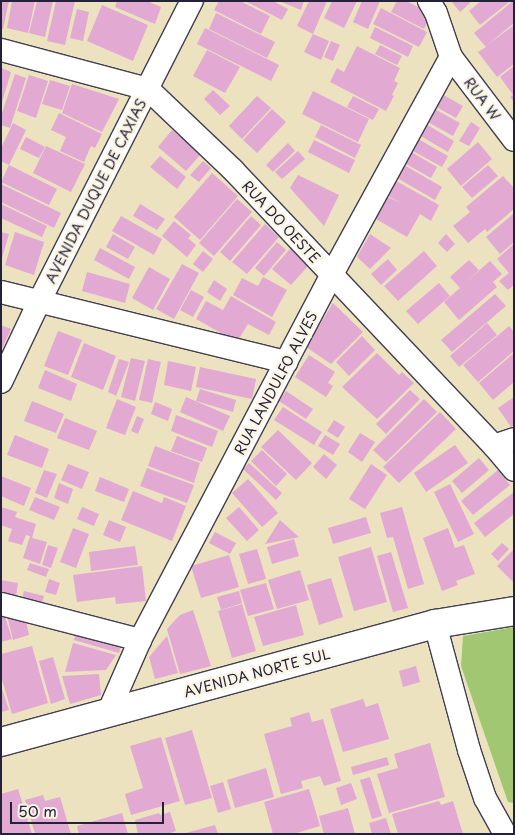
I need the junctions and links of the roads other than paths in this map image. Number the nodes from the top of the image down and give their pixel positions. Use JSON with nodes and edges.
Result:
{"nodes":[{"id":1,"x":192,"y":1,"type":"edge"},
{"id":2,"x":429,"y":1,"type":"edge"},
{"id":3,"x":1,"y":50,"type":"edge"},
{"id":4,"x":451,"y":57,"type":"junction"},
{"id":5,"x":148,"y":89,"type":"junction"},
{"id":6,"x":514,"y":140,"type":"edge"},
{"id":7,"x":331,"y":276,"type":"junction"},
{"id":8,"x":1,"y":292,"type":"edge"},
{"id":9,"x":39,"y":302,"type":"junction"},
{"id":10,"x":287,"y":362,"type":"junction"},
{"id":11,"x":1,"y":382,"type":"edge"},
{"id":12,"x":504,"y":442,"type":"edge"},
{"id":13,"x":514,"y":470,"type":"edge"},
{"id":14,"x":1,"y":604,"type":"edge"},
{"id":15,"x":514,"y":611,"type":"edge"},
{"id":16,"x":435,"y":624,"type":"junction"},
{"id":17,"x":140,"y":640,"type":"junction"},
{"id":18,"x":108,"y":713,"type":"junction"},
{"id":19,"x":1,"y":742,"type":"edge"},
{"id":20,"x":504,"y":834,"type":"edge"}],
"edges":[{"from":1,"to":5,"type":"street","name":"AVENIDA DUQUE DE CAXIAS"},
{"from":2,"to":4,"type":"street","name":"RUA W"},
{"from":3,"to":5,"type":"street","name":"RUA DO OESTE"},
{"from":4,"to":6,"type":"street","name":"RUA W"},
{"from":4,"to":7,"type":"street","name":"RUA LANDULFO ALVES"},
{"from":5,"to":7,"type":"street","name":"RUA DO OESTE"},
{"from":5,"to":9,"type":"street","name":"AVENIDA DUQUE DE CAXIAS"},
{"from":7,"to":10,"type":"street","name":"RUA LANDULFO ALVES"},
{"from":7,"to":12,"type":"street","name":"RUA DO OESTE"},
{"from":8,"to":9,"type":"street"},
{"from":9,"to":10,"type":"street"},
{"from":9,"to":11,"type":"street","name":"AVENIDA DUQUE DE CAXIAS"},
{"from":10,"to":17,"type":"street","name":"RUA LANDULFO ALVES"},
{"from":12,"to":13,"type":"street","name":"RUA DO OESTE"},
{"from":14,"to":17,"type":"street"},
{"from":15,"to":16,"type":"street","name":"AVENIDA NORTE SUL"},
{"from":16,"to":18,"type":"street","name":"AVENIDA NORTE SUL"},
{"from":16,"to":20,"type":"street"},
{"from":17,"to":18,"type":"street","name":"RUA LANDULFO ALVES"},
{"from":18,"to":19,"type":"street","name":"AVENIDA NORTE SUL"}]}
